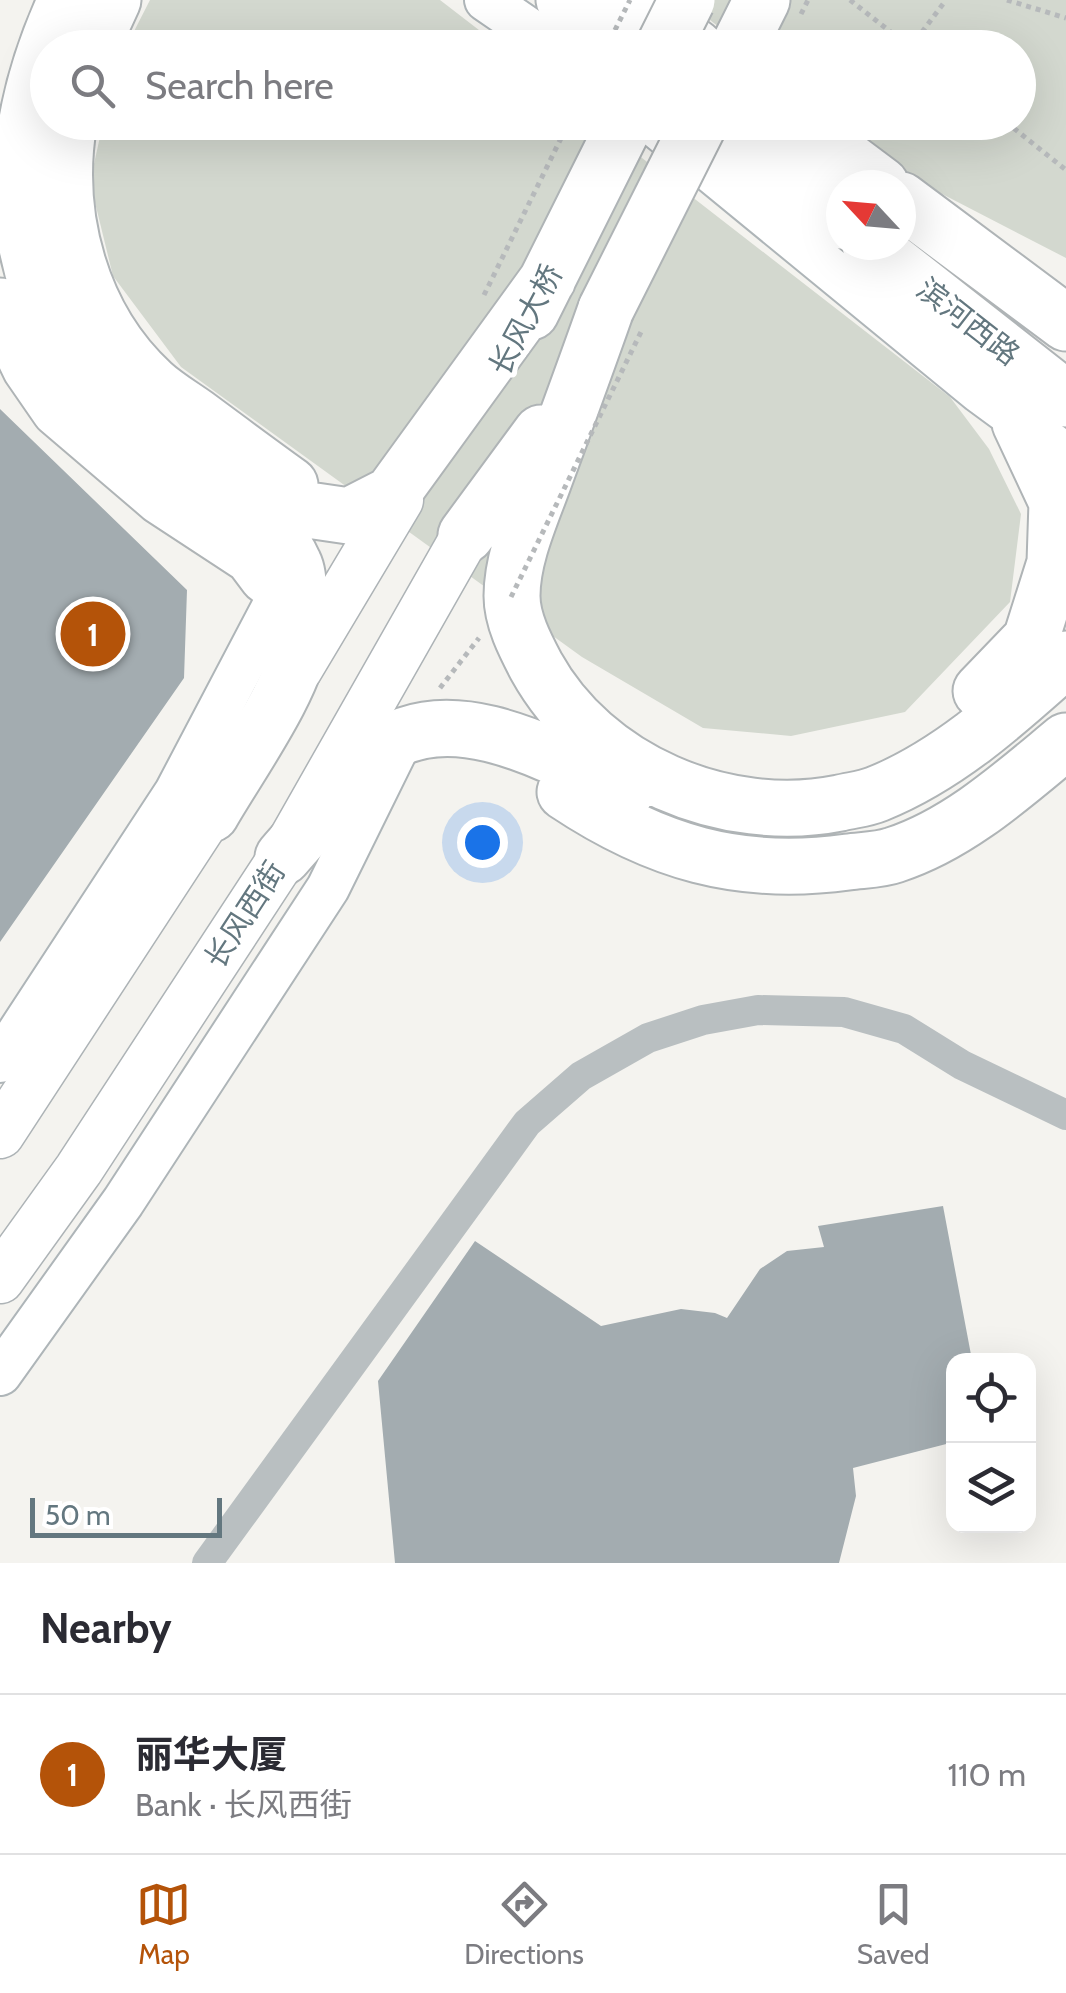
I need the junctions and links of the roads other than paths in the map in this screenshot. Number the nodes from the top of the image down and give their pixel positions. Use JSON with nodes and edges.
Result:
{"nodes":[{"id":1,"x":28,"y":0,"type":"edge"},
{"id":2,"x":66,"y":0,"type":"edge"},
{"id":3,"x":85,"y":0,"type":"edge"},
{"id":4,"x":113,"y":0,"type":"edge"},
{"id":5,"x":486,"y":0,"type":"edge"},
{"id":6,"x":564,"y":0,"type":"edge"},
{"id":7,"x":631,"y":0,"type":"edge"},
{"id":8,"x":687,"y":0,"type":"edge"},
{"id":9,"x":51,"y":30,"type":"edge"},
{"id":10,"x":71,"y":30,"type":"edge"},
{"id":11,"x":99,"y":30,"type":"edge"},
{"id":12,"x":530,"y":30,"type":"edge"},
{"id":13,"x":602,"y":30,"type":"edge"},
{"id":14,"x":672,"y":30,"type":"edge"},
{"id":15,"x":672,"y":30,"type":"edge"},
{"id":16,"x":0,"y":70,"type":"edge"},
{"id":17,"x":30,"y":91,"type":"edge"},
{"id":18,"x":40,"y":140,"type":"edge"},
{"id":19,"x":66,"y":140,"type":"edge"},
{"id":20,"x":617,"y":140,"type":"edge"},
{"id":21,"x":675,"y":140,"type":"edge"},
{"id":22,"x":712,"y":140,"type":"edge"},
{"id":23,"x":734,"y":140,"type":"edge"},
{"id":24,"x":820,"y":140,"type":"edge"},
{"id":25,"x":860,"y":170,"type":"edge"},
{"id":26,"x":916,"y":206,"type":"edge"},
{"id":27,"x":916,"y":209,"type":"edge"},
{"id":28,"x":826,"y":210,"type":"edge"},
{"id":29,"x":886,"y":260,"type":"edge"},
{"id":30,"x":1066,"y":281,"type":"edge"},
{"id":31,"x":0,"y":306,"type":"edge"},
{"id":32,"x":626,"y":317,"type":"junction"},
{"id":33,"x":1066,"y":323,"type":"edge"},
{"id":34,"x":1043,"y":411,"type":"edge"},
{"id":35,"x":1066,"y":454,"type":"edge"},
{"id":36,"x":374,"y":508,"type":"junction"},
{"id":37,"x":466,"y":535,"type":"joint"},
{"id":38,"x":280,"y":594,"type":"junction"},
{"id":39,"x":512,"y":596,"type":"junction"},
{"id":40,"x":1066,"y":658,"type":"edge"},
{"id":41,"x":290,"y":678,"type":"junction"},
{"id":42,"x":1066,"y":691,"type":"edge"},
{"id":43,"x":404,"y":734,"type":"junction"},
{"id":44,"x":563,"y":739,"type":"junction"},
{"id":45,"x":1066,"y":741,"type":"edge"},
{"id":46,"x":211,"y":814,"type":"junction"},
{"id":47,"x":283,"y":857,"type":"junction"},
{"id":48,"x":0,"y":1061,"type":"edge"},
{"id":49,"x":1066,"y":1115,"type":"edge"},
{"id":50,"x":0,"y":1134,"type":"edge"},
{"id":51,"x":0,"y":1280,"type":"edge"},
{"id":52,"x":0,"y":1374,"type":"edge"},
{"id":53,"x":207,"y":1563,"type":"edge"}],
"edges":[{"from":1,"to":16,"type":"highway"},
{"from":2,"to":9,"type":"highway"},
{"from":3,"to":10,"type":"highway"},
{"from":4,"to":11,"type":"highway"},
{"from":5,"to":12,"type":"street"},
{"from":6,"to":13,"type":"highway"},
{"from":7,"to":14,"type":"highway"},
{"from":8,"to":15,"type":"highway","bridge":true},
{"from":17,"to":41,"type":"highway"},
{"from":18,"to":36,"type":"highway"},
{"from":19,"to":36,"type":"highway"},
{"from":20,"to":36,"type":"highway","name":"长风大桥"},
{"from":21,"to":34,"type":"street"},
{"from":22,"to":32,"type":"highway","bridge":true},
{"from":23,"to":28,"type":"highway"},
{"from":24,"to":25,"type":"highway"},
{"from":26,"to":30,"type":"highway"},
{"from":27,"to":33,"type":"highway","name":"滨河西路"},
{"from":29,"to":34,"type":"highway","name":"滨河西路"},
{"from":31,"to":38,"type":"highway"},
{"from":32,"to":37,"type":"highway"},
{"from":32,"to":39,"type":"highway"},
{"from":34,"to":35,"type":"street"},
{"from":34,"to":39,"type":"highway"},
{"from":36,"to":46,"type":"main road"},
{"from":37,"to":47,"type":"main road","name":"长风西街"},
{"from":38,"to":41,"type":"highway"},
{"from":38,"to":48,"type":"street"},
{"from":39,"to":44,"type":"highway"},
{"from":40,"to":44,"type":"highway"},
{"from":41,"to":46,"type":"highway"},
{"from":42,"to":44,"type":"highway"},
{"from":43,"to":44,"type":"highway"},
{"from":43,"to":45,"type":"highway"},
{"from":43,"to":47,"type":"highway"},
{"from":43,"to":52,"type":"street"},
{"from":46,"to":50,"type":"main road"},
{"from":47,"to":51,"type":"main road","name":"长风西街"},
{"from":49,"to":53,"type":"street"}]}
